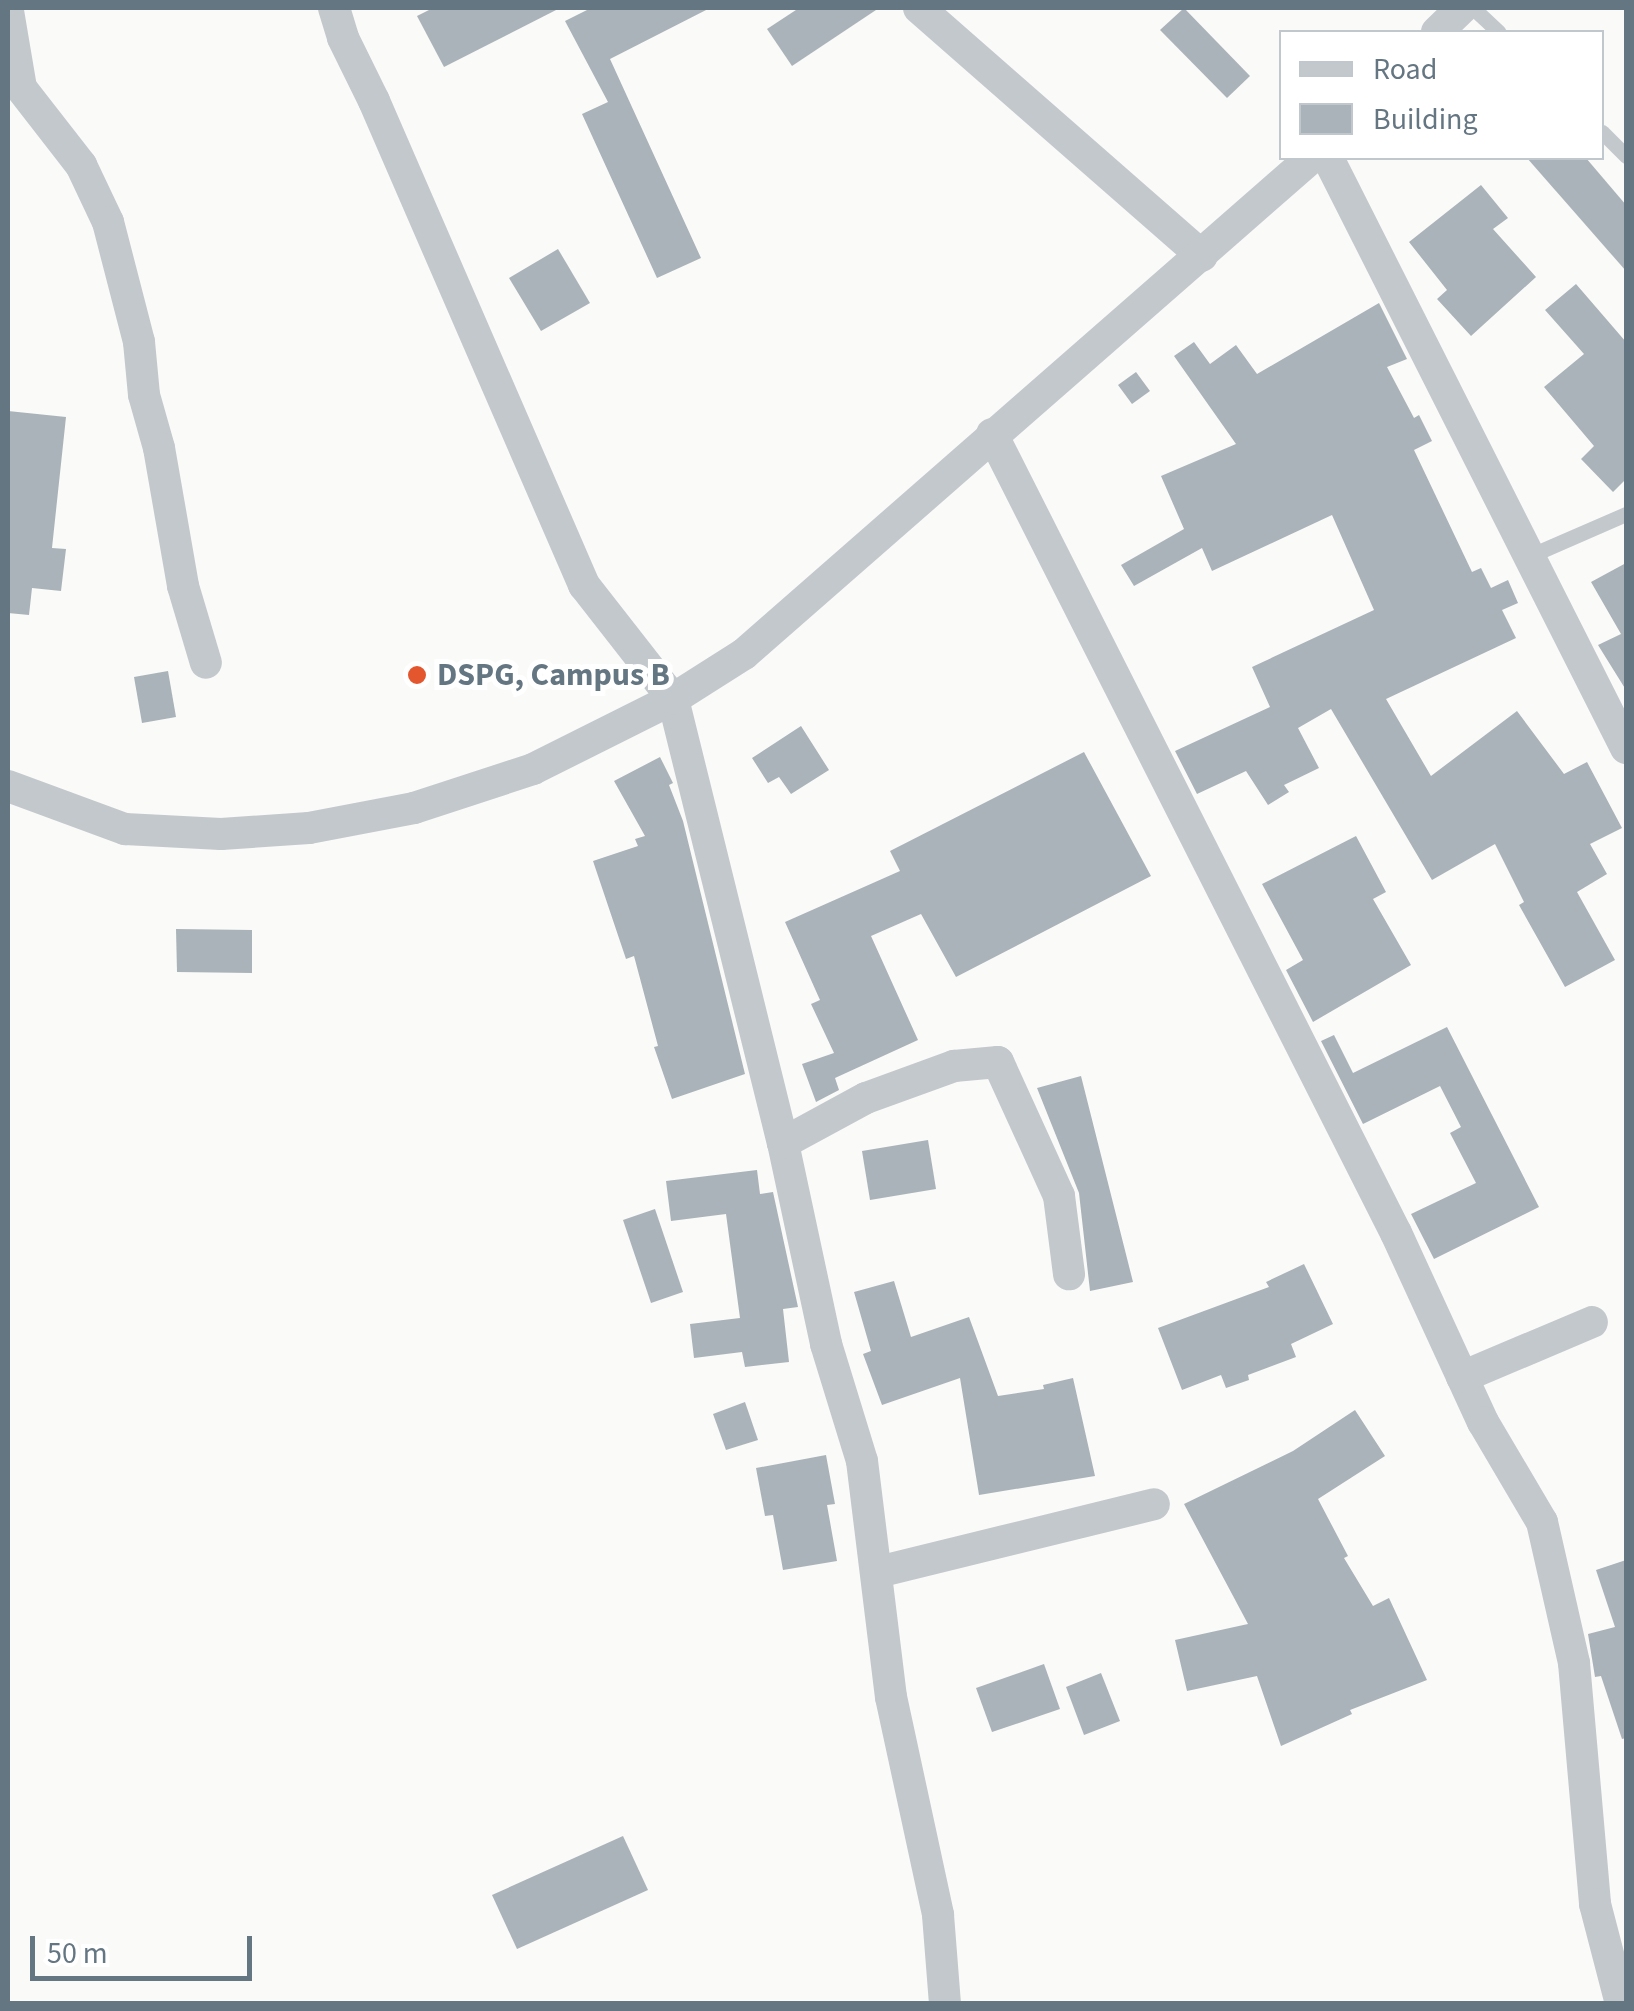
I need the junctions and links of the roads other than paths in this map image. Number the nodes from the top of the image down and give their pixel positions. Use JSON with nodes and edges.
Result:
{"nodes":[{"id":1,"x":334,"y":8,"type":"edge"},
{"id":2,"x":918,"y":8,"type":"edge"},
{"id":3,"x":1462,"y":8,"type":"edge"},
{"id":4,"x":1473,"y":8,"type":"edge"},
{"id":5,"x":8,"y":10,"type":"edge"},
{"id":6,"x":1439,"y":30,"type":"edge"},
{"id":7,"x":1497,"y":30,"type":"edge"},
{"id":8,"x":1604,"y":134,"type":"edge"},
{"id":9,"x":1626,"y":156,"type":"edge"},
{"id":10,"x":1309,"y":160,"type":"edge"},
{"id":11,"x":1329,"y":160,"type":"edge"},
{"id":12,"x":1202,"y":256,"type":"junction"},
{"id":13,"x":992,"y":434,"type":"junction"},
{"id":14,"x":1626,"y":514,"type":"edge"},
{"id":15,"x":1527,"y":556,"type":"junction"},
{"id":16,"x":206,"y":663,"type":"dead end"},
{"id":17,"x":673,"y":698,"type":"junction"},
{"id":18,"x":1626,"y":748,"type":"edge"},
{"id":19,"x":8,"y":786,"type":"edge"},
{"id":20,"x":783,"y":1142,"type":"junction"},
{"id":21,"x":1069,"y":1274,"type":"dead end"},
{"id":22,"x":1592,"y":1322,"type":"dead end"},
{"id":23,"x":1462,"y":1377,"type":"junction"},
{"id":24,"x":1154,"y":1504,"type":"dead end"},
{"id":25,"x":878,"y":1572,"type":"junction"},
{"id":26,"x":945,"y":2004,"type":"edge"},
{"id":27,"x":1622,"y":2004,"type":"edge"}],
"edges":[{"from":1,"to":17,"type":"street"},
{"from":2,"to":12,"type":"street"},
{"from":3,"to":6,"type":"street"},
{"from":4,"to":7,"type":"lane"},
{"from":5,"to":16,"type":"street"},
{"from":8,"to":9,"type":"lane"},
{"from":10,"to":12,"type":"street"},
{"from":11,"to":15,"type":"street"},
{"from":12,"to":13,"type":"street"},
{"from":13,"to":17,"type":"street"},
{"from":13,"to":23,"type":"street"},
{"from":14,"to":15,"type":"lane"},
{"from":15,"to":18,"type":"street"},
{"from":17,"to":19,"type":"street"},
{"from":17,"to":20,"type":"street"},
{"from":20,"to":21,"type":"street"},
{"from":20,"to":25,"type":"street"},
{"from":22,"to":23,"type":"street"},
{"from":23,"to":27,"type":"street"},
{"from":24,"to":25,"type":"street"},
{"from":25,"to":26,"type":"street"}]}
